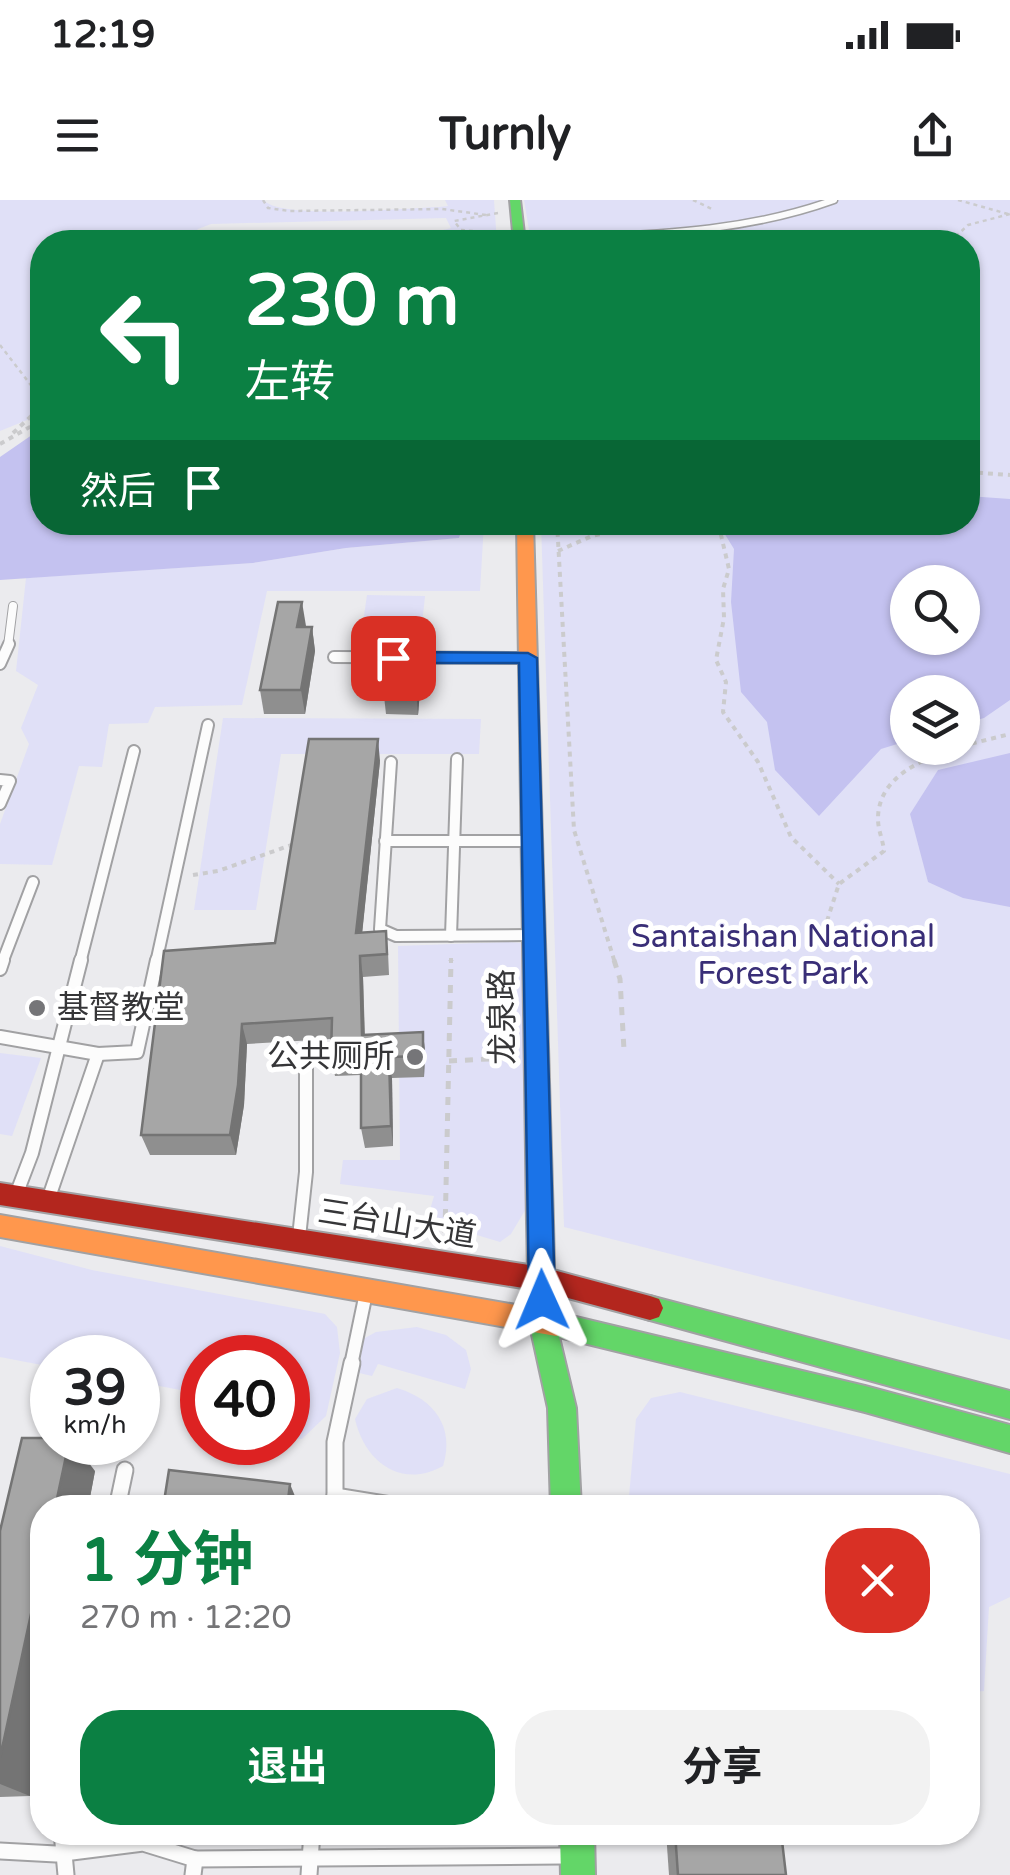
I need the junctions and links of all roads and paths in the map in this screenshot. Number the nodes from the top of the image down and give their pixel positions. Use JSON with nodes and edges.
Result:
{"nodes":[{"id":1,"x":263,"y":200,"type":"edge"},
{"id":2,"x":834,"y":200,"type":"edge"},
{"id":3,"x":958,"y":200,"type":"edge"},
{"id":4,"x":486,"y":214,"type":"junction"},
{"id":5,"x":1010,"y":214,"type":"edge"},
{"id":6,"x":518,"y":226,"type":"edge"},
{"id":7,"x":461,"y":230,"type":"edge"},
{"id":8,"x":485,"y":230,"type":"edge"},
{"id":9,"x":596,"y":230,"type":"edge"},
{"id":10,"x":706,"y":230,"type":"edge"},
{"id":11,"x":960,"y":230,"type":"edge"},
{"id":12,"x":0,"y":345,"type":"edge"},
{"id":13,"x":30,"y":384,"type":"edge"},
{"id":14,"x":30,"y":418,"type":"edge"},
{"id":15,"x":30,"y":426,"type":"edge"},
{"id":16,"x":11,"y":436,"type":"junction"},
{"id":17,"x":0,"y":444,"type":"edge"},
{"id":18,"x":980,"y":473,"type":"edge"},
{"id":19,"x":1010,"y":475,"type":"edge"},
{"id":20,"x":525,"y":535,"type":"edge"},
{"id":21,"x":557,"y":535,"type":"edge"},
{"id":22,"x":585,"y":535,"type":"edge"},
{"id":23,"x":721,"y":535,"type":"edge"},
{"id":24,"x":558,"y":551,"type":"junction"},
{"id":25,"x":13,"y":606,"type":"dead end"},
{"id":26,"x":334,"y":658,"type":"dead end"},
{"id":27,"x":528,"y":658,"type":"junction"},
{"id":28,"x":0,"y":664,"type":"edge"},
{"id":29,"x":208,"y":725,"type":"dead end"},
{"id":30,"x":1010,"y":734,"type":"edge"},
{"id":31,"x":980,"y":742,"type":"edge"},
{"id":32,"x":134,"y":751,"type":"dead end"},
{"id":33,"x":457,"y":759,"type":"dead end"},
{"id":34,"x":391,"y":762,"type":"dead end"},
{"id":35,"x":917,"y":765,"type":"edge"},
{"id":36,"x":0,"y":780,"type":"edge"},
{"id":37,"x":0,"y":804,"type":"edge"},
{"id":38,"x":385,"y":841,"type":"junction"},
{"id":39,"x":454,"y":841,"type":"junction"},
{"id":40,"x":532,"y":841,"type":"junction"},
{"id":41,"x":303,"y":842,"type":"edge"},
{"id":42,"x":175,"y":876,"type":"junction"},
{"id":43,"x":33,"y":882,"type":"dead end"},
{"id":44,"x":839,"y":884,"type":"junction"},
{"id":45,"x":827,"y":921,"type":"dead end"},
{"id":46,"x":534,"y":935,"type":"junction"},
{"id":47,"x":451,"y":936,"type":"junction"},
{"id":48,"x":0,"y":969,"type":"edge"},
{"id":49,"x":0,"y":1037,"type":"edge"},
{"id":50,"x":60,"y":1048,"type":"junction"},
{"id":51,"x":624,"y":1050,"type":"dead end"},
{"id":52,"x":306,"y":1053,"type":"dead end"},
{"id":53,"x":98,"y":1054,"type":"junction"},
{"id":54,"x":537,"y":1060,"type":"junction"},
{"id":55,"x":448,"y":1062,"type":"junction"},
{"id":56,"x":8,"y":1195,"type":"edge"},
{"id":57,"x":48,"y":1201,"type":"junction"},
{"id":58,"x":2,"y":1227,"type":"edge"},
{"id":59,"x":37,"y":1233,"type":"junction"},
{"id":60,"x":298,"y":1241,"type":"junction"},
{"id":61,"x":444,"y":1264,"type":"junction"},
{"id":62,"x":542,"y":1279,"type":"junction"},
{"id":63,"x":366,"y":1290,"type":"junction"},
{"id":64,"x":542,"y":1321,"type":"junction"},
{"id":65,"x":1010,"y":1405,"type":"edge"},
{"id":66,"x":1010,"y":1439,"type":"edge"},
{"id":67,"x":125,"y":1470,"type":"dead end"},
{"id":68,"x":120,"y":1495,"type":"edge"},
{"id":69,"x":335,"y":1495,"type":"edge"},
{"id":70,"x":565,"y":1495,"type":"edge"},
{"id":71,"x":64,"y":1845,"type":"edge"},
{"id":72,"x":101,"y":1845,"type":"edge"},
{"id":73,"x":167,"y":1845,"type":"edge"},
{"id":74,"x":0,"y":1851,"type":"edge"},
{"id":75,"x":66,"y":1853,"type":"junction"},
{"id":76,"x":578,"y":1855,"type":"edge"},
{"id":77,"x":309,"y":1866,"type":"edge"},
{"id":78,"x":194,"y":1867,"type":"edge"},
{"id":79,"x":66,"y":1875,"type":"edge"}],
"edges":[{"from":1,"to":4,"type":"path"},
{"from":2,"to":10,"type":"lane"},
{"from":3,"to":5,"type":"path"},
{"from":4,"to":6,"type":"path"},
{"from":4,"to":7,"type":"path"},
{"from":5,"to":11,"type":"path"},
{"from":6,"to":8,"type":"path"},
{"from":6,"to":9,"type":"lane"},
{"from":12,"to":13,"type":"path"},
{"from":14,"to":16,"type":"path"},
{"from":15,"to":16,"type":"path"},
{"from":16,"to":17,"type":"path"},
{"from":18,"to":19,"type":"path"},
{"from":20,"to":27,"type":"main road","name":"龙泉路"},
{"from":21,"to":24,"type":"path"},
{"from":22,"to":24,"type":"path"},
{"from":23,"to":44,"type":"path"},
{"from":24,"to":51,"type":"path"},
{"from":25,"to":28,"type":"lane"},
{"from":26,"to":27,"type":"lane"},
{"from":27,"to":40,"type":"main road","name":"龙泉路"},
{"from":29,"to":42,"type":"lane"},
{"from":30,"to":31,"type":"path"},
{"from":32,"to":50,"type":"lane"},
{"from":33,"to":39,"type":"lane"},
{"from":34,"to":38,"type":"lane"},
{"from":35,"to":44,"type":"path"},
{"from":36,"to":37,"type":"lane"},
{"from":38,"to":39,"type":"lane"},
{"from":38,"to":47,"type":"lane"},
{"from":39,"to":40,"type":"lane"},
{"from":39,"to":47,"type":"lane"},
{"from":40,"to":46,"type":"main road","name":"龙泉路"},
{"from":41,"to":42,"type":"path"},
{"from":42,"to":53,"type":"lane"},
{"from":43,"to":48,"type":"lane"},
{"from":44,"to":45,"type":"path"},
{"from":46,"to":47,"type":"lane"},
{"from":46,"to":54,"type":"main road","name":"龙泉路"},
{"from":47,"to":55,"type":"path"},
{"from":49,"to":50,"type":"lane"},
{"from":50,"to":53,"type":"lane"},
{"from":50,"to":56,"type":"lane"},
{"from":52,"to":60,"type":"lane"},
{"from":53,"to":57,"type":"lane"},
{"from":54,"to":55,"type":"path"},
{"from":54,"to":62,"type":"main road","name":"龙泉路"},
{"from":55,"to":61,"type":"path"},
{"from":56,"to":57,"type":"main road","name":"三台山大道"},
{"from":56,"to":58,"type":"lane"},
{"from":57,"to":59,"type":"lane"},
{"from":57,"to":60,"type":"main road","name":"三台山大道"},
{"from":58,"to":59,"type":"main road"},
{"from":59,"to":63,"type":"main road"},
{"from":60,"to":61,"type":"main road","name":"三台山大道"},
{"from":61,"to":62,"type":"main road","name":"三台山大道"},
{"from":62,"to":64,"type":"main road","name":"龙泉路"},
{"from":62,"to":65,"type":"main road","name":"三台山大道"},
{"from":63,"to":64,"type":"main road"},
{"from":63,"to":69,"type":"lane"},
{"from":64,"to":66,"type":"main road"},
{"from":64,"to":70,"type":"main road","name":"龙泉路"},
{"from":67,"to":68,"type":"lane"},
{"from":71,"to":75,"type":"lane"},
{"from":72,"to":75,"type":"lane"},
{"from":73,"to":78,"type":"lane"},
{"from":74,"to":75,"type":"lane"},
{"from":75,"to":79,"type":"lane"},
{"from":76,"to":77,"type":"lane"},
{"from":77,"to":78,"type":"lane"}]}
